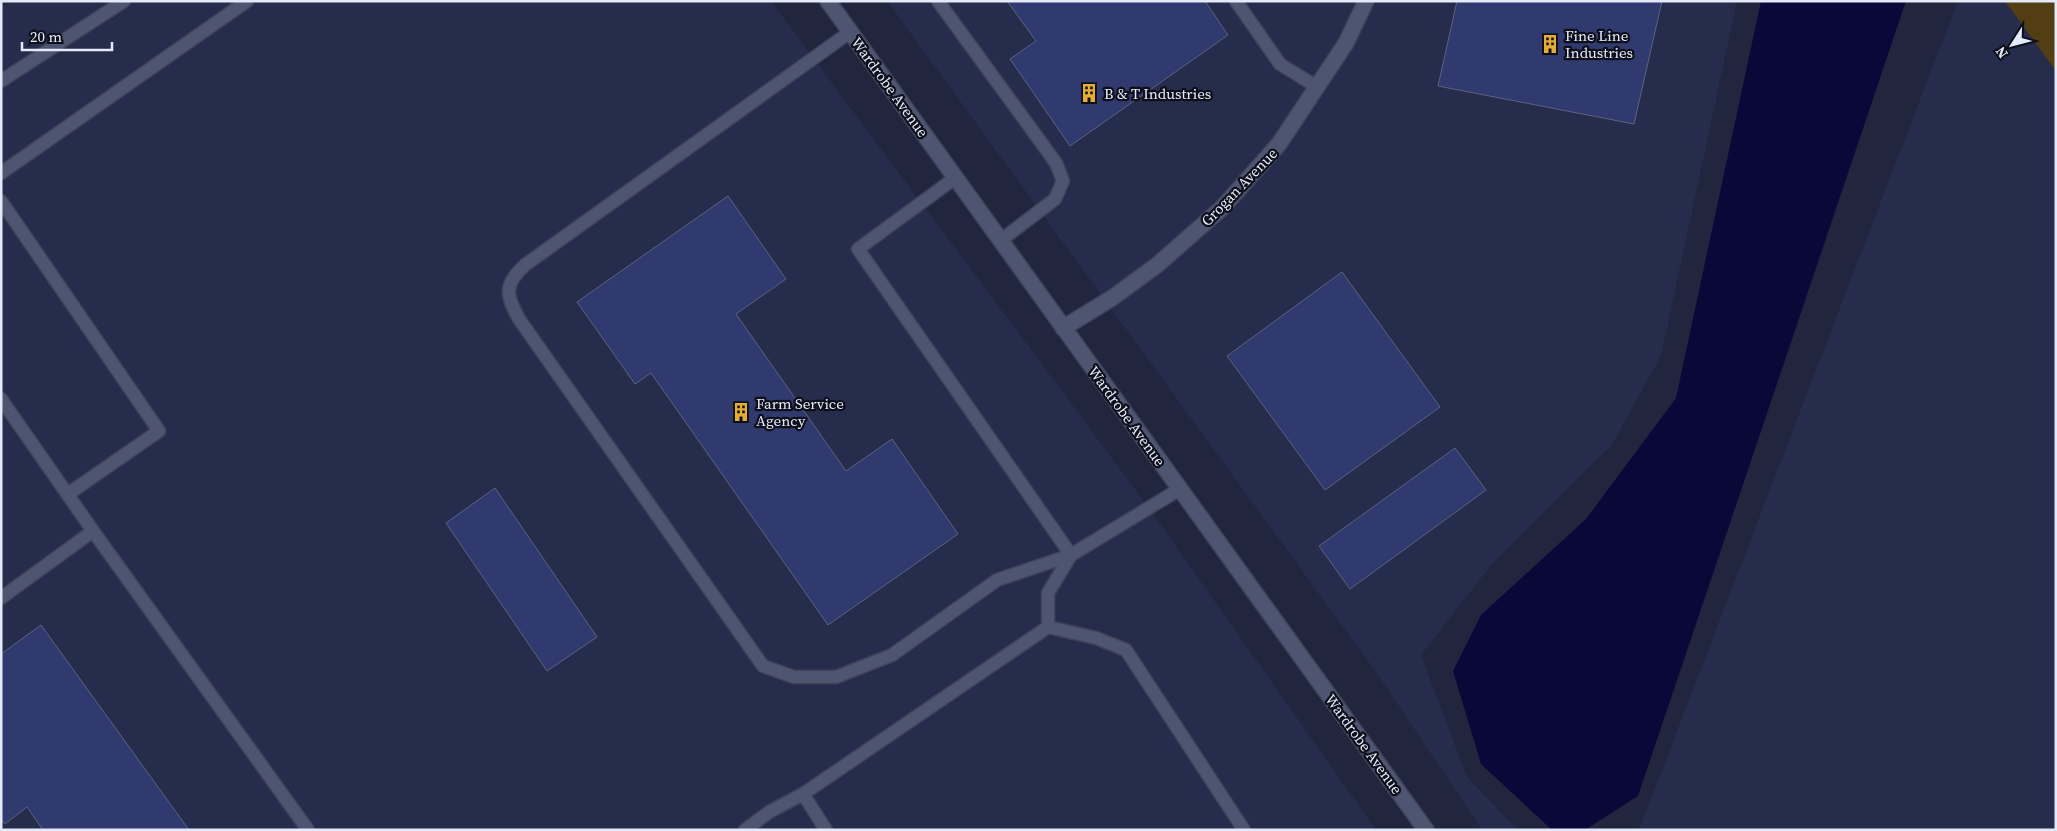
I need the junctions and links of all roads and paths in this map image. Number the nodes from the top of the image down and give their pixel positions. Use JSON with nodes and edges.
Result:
{"nodes":[{"id":1,"x":124,"y":1,"type":"edge"},
{"id":2,"x":247,"y":1,"type":"edge"},
{"id":3,"x":828,"y":1,"type":"edge"},
{"id":4,"x":938,"y":1,"type":"edge"},
{"id":5,"x":1236,"y":1,"type":"edge"},
{"id":6,"x":1366,"y":1,"type":"edge"},
{"id":7,"x":850,"y":32,"type":"junction"},
{"id":8,"x":1,"y":81,"type":"edge"},
{"id":9,"x":1316,"y":87,"type":"junction"},
{"id":10,"x":1,"y":173,"type":"edge"},
{"id":11,"x":955,"y":178,"type":"junction"},
{"id":12,"x":1,"y":201,"type":"edge"},
{"id":13,"x":1000,"y":241,"type":"junction"},
{"id":14,"x":1063,"y":328,"type":"junction"},
{"id":15,"x":1,"y":399,"type":"edge"},
{"id":16,"x":1180,"y":489,"type":"junction"},
{"id":17,"x":68,"y":494,"type":"junction"},
{"id":18,"x":93,"y":531,"type":"junction"},
{"id":19,"x":1071,"y":555,"type":"junction"},
{"id":20,"x":1,"y":598,"type":"edge"},
{"id":21,"x":1048,"y":627,"type":"junction"},
{"id":22,"x":803,"y":794,"type":"junction"},
{"id":23,"x":308,"y":830,"type":"edge"},
{"id":24,"x":745,"y":830,"type":"edge"},
{"id":25,"x":826,"y":830,"type":"edge"},
{"id":26,"x":1244,"y":830,"type":"edge"},
{"id":27,"x":1426,"y":830,"type":"edge"}],
"edges":[{"from":1,"to":8,"type":"lane"},
{"from":2,"to":10,"type":"lane"},
{"from":3,"to":7,"type":"street","name":"Wardrobe Avenue"},
{"from":4,"to":13,"type":"lane"},
{"from":5,"to":9,"type":"lane"},
{"from":6,"to":9,"type":"street","name":"Grogan Avenue"},
{"from":7,"to":11,"type":"street","name":"Wardrobe Avenue"},
{"from":7,"to":19,"type":"lane"},
{"from":9,"to":14,"type":"street","name":"Grogan Avenue"},
{"from":11,"to":13,"type":"street","name":"Wardrobe Avenue"},
{"from":11,"to":19,"type":"lane"},
{"from":12,"to":17,"type":"lane"},
{"from":13,"to":14,"type":"street","name":"Wardrobe Avenue"},
{"from":14,"to":16,"type":"street","name":"Wardrobe Avenue"},
{"from":15,"to":17,"type":"lane"},
{"from":16,"to":19,"type":"lane"},
{"from":16,"to":27,"type":"street","name":"Wardrobe Avenue"},
{"from":17,"to":18,"type":"lane"},
{"from":18,"to":20,"type":"lane"},
{"from":18,"to":23,"type":"lane"},
{"from":19,"to":21,"type":"lane"},
{"from":21,"to":22,"type":"lane"},
{"from":21,"to":26,"type":"lane"},
{"from":22,"to":24,"type":"lane"},
{"from":22,"to":25,"type":"lane"}]}
